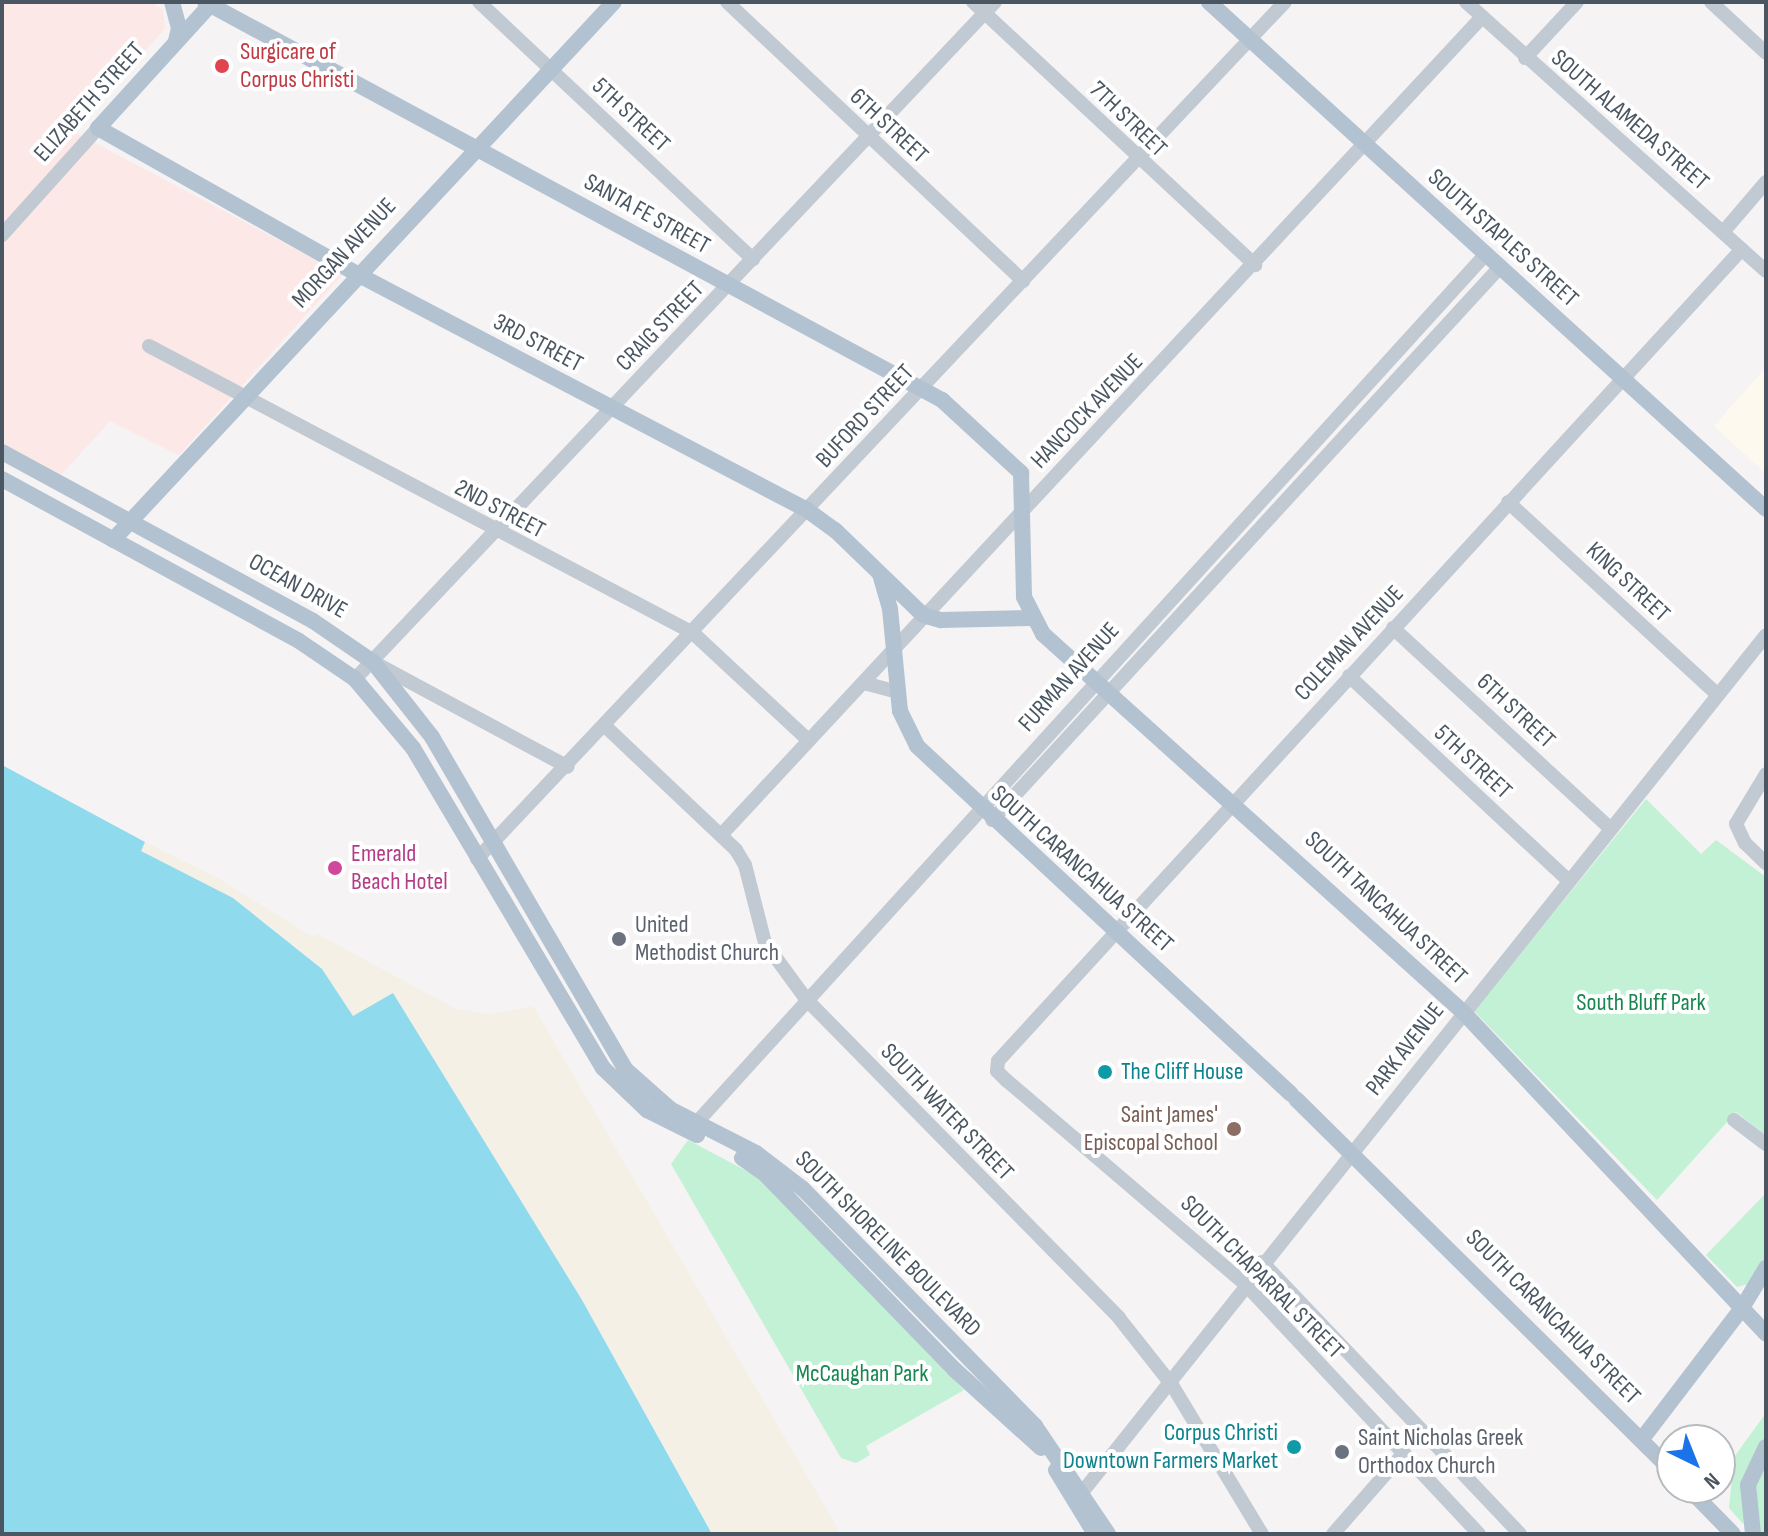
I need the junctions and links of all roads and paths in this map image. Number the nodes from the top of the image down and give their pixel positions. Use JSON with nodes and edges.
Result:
{"nodes":[{"id":1,"x":172,"y":2,"type":"edge"},
{"id":2,"x":479,"y":2,"type":"edge"},
{"id":3,"x":614,"y":2,"type":"edge"},
{"id":4,"x":727,"y":2,"type":"edge"},
{"id":5,"x":1209,"y":2,"type":"edge"},
{"id":6,"x":1285,"y":2,"type":"edge"},
{"id":7,"x":1466,"y":2,"type":"edge"},
{"id":8,"x":1577,"y":2,"type":"edge"},
{"id":9,"x":1711,"y":2,"type":"edge"},
{"id":10,"x":209,"y":3,"type":"edge"},
{"id":11,"x":984,"y":6,"type":"edge"},
{"id":12,"x":1482,"y":17,"type":"junction"},
{"id":13,"x":1250,"y":39,"type":"junction"},
{"id":14,"x":176,"y":41,"type":"junction"},
{"id":15,"x":1766,"y":53,"type":"edge"},
{"id":16,"x":1525,"y":58,"type":"junction"},
{"id":17,"x":550,"y":69,"type":"junction"},
{"id":18,"x":98,"y":128,"type":"junction"},
{"id":19,"x":867,"y":136,"type":"junction"},
{"id":20,"x":1362,"y":145,"type":"junction"},
{"id":21,"x":476,"y":148,"type":"junction"},
{"id":22,"x":1137,"y":159,"type":"junction"},
{"id":23,"x":1766,"y":182,"type":"edge"},
{"id":24,"x":1724,"y":231,"type":"junction"},
{"id":25,"x":2,"y":235,"type":"edge"},
{"id":26,"x":1742,"y":249,"type":"junction"},
{"id":27,"x":1485,"y":255,"type":"junction"},
{"id":28,"x":753,"y":259,"type":"junction"},
{"id":29,"x":1255,"y":265,"type":"junction"},
{"id":30,"x":1499,"y":268,"type":"junction"},
{"id":31,"x":1766,"y":271,"type":"edge"},
{"id":32,"x":357,"y":274,"type":"junction"},
{"id":33,"x":1023,"y":281,"type":"junction"},
{"id":34,"x":729,"y":286,"type":"junction"},
{"id":35,"x":149,"y":346,"type":"dead end"},
{"id":36,"x":1623,"y":378,"type":"junction"},
{"id":37,"x":923,"y":388,"type":"junction"},
{"id":38,"x":244,"y":395,"type":"junction"},
{"id":39,"x":1354,"y":397,"type":"junction"},
{"id":40,"x":611,"y":409,"type":"junction"},
{"id":41,"x":1369,"y":410,"type":"junction"},
{"id":42,"x":2,"y":452,"type":"edge"},
{"id":43,"x":1021,"y":473,"type":"junction"},
{"id":44,"x":2,"y":479,"type":"edge"},
{"id":45,"x":1045,"y":485,"type":"junction"},
{"id":46,"x":1508,"y":502,"type":"junction"},
{"id":47,"x":1024,"y":508,"type":"junction"},
{"id":48,"x":1766,"y":509,"type":"edge"},
{"id":49,"x":807,"y":510,"type":"junction"},
{"id":50,"x":130,"y":520,"type":"junction"},
{"id":51,"x":1232,"y":531,"type":"junction"},
{"id":52,"x":494,"y":532,"type":"junction"},
{"id":53,"x":113,"y":540,"type":"junction"},
{"id":54,"x":1246,"y":544,"type":"junction"},
{"id":55,"x":879,"y":572,"type":"junction"},
{"id":56,"x":923,"y":615,"type":"junction"},
{"id":57,"x":1032,"y":618,"type":"junction"},
{"id":58,"x":1393,"y":628,"type":"junction"},
{"id":59,"x":693,"y":633,"type":"junction"},
{"id":60,"x":1766,"y":635,"type":"edge"},
{"id":61,"x":893,"y":648,"type":"junction"},
{"id":62,"x":373,"y":662,"type":"junction"},
{"id":63,"x":1349,"y":676,"type":"junction"},
{"id":64,"x":355,"y":679,"type":"junction"},
{"id":65,"x":1095,"y":681,"type":"junction"},
{"id":66,"x":864,"y":683,"type":"junction"},
{"id":67,"x":897,"y":692,"type":"junction"},
{"id":68,"x":1110,"y":694,"type":"junction"},
{"id":69,"x":1717,"y":694,"type":"junction"},
{"id":70,"x":605,"y":726,"type":"junction"},
{"id":71,"x":808,"y":740,"type":"junction"},
{"id":72,"x":568,"y":767,"type":"junction"},
{"id":73,"x":1766,"y":774,"type":"edge"},
{"id":74,"x":1233,"y":801,"type":"junction"},
{"id":75,"x":979,"y":808,"type":"junction"},
{"id":76,"x":992,"y":820,"type":"junction"},
{"id":77,"x":1609,"y":827,"type":"junction"},
{"id":78,"x":722,"y":834,"type":"junction"},
{"id":79,"x":493,"y":845,"type":"junction"},
{"id":80,"x":477,"y":859,"type":"junction"},
{"id":81,"x":1766,"y":863,"type":"edge"},
{"id":82,"x":1567,"y":879,"type":"junction"},
{"id":83,"x":1114,"y":930,"type":"junction"},
{"id":84,"x":806,"y":999,"type":"junction"},
{"id":85,"x":1463,"y":1012,"type":"junction"},
{"id":86,"x":997,"y":1071,"type":"joint"},
{"id":87,"x":1734,"y":1120,"type":"dead end"},
{"id":88,"x":692,"y":1127,"type":"junction"},
{"id":89,"x":1766,"y":1144,"type":"edge"},
{"id":90,"x":1352,"y":1151,"type":"junction"},
{"id":91,"x":1262,"y":1262,"type":"junction"},
{"id":92,"x":1766,"y":1268,"type":"edge"},
{"id":93,"x":1245,"y":1284,"type":"junction"},
{"id":94,"x":1742,"y":1308,"type":"junction"},
{"id":95,"x":1766,"y":1334,"type":"edge"},
{"id":96,"x":1172,"y":1385,"type":"junction"},
{"id":97,"x":1642,"y":1439,"type":"junction"},
{"id":98,"x":1766,"y":1447,"type":"edge"},
{"id":99,"x":1404,"y":1453,"type":"junction"},
{"id":100,"x":1656,"y":1454,"type":"edge"},
{"id":101,"x":1080,"y":1497,"type":"junction"},
{"id":102,"x":1705,"y":1506,"type":"joint"},
{"id":103,"x":1095,"y":1534,"type":"edge"},
{"id":104,"x":1108,"y":1534,"type":"edge"},
{"id":105,"x":1262,"y":1534,"type":"edge"},
{"id":106,"x":1333,"y":1534,"type":"edge"},
{"id":107,"x":1479,"y":1534,"type":"edge"},
{"id":108,"x":1520,"y":1534,"type":"edge"},
{"id":109,"x":1722,"y":1534,"type":"edge"},
{"id":110,"x":1733,"y":1534,"type":"edge"},
{"id":111,"x":1753,"y":1534,"type":"edge"}],
"edges":[{"from":1,"to":14,"type":"main road"},
{"from":2,"to":17,"type":"street","name":"5TH STREET"},
{"from":3,"to":17,"type":"main road","name":"MORGAN AVENUE"},
{"from":4,"to":19,"type":"street","name":"6TH STREET"},
{"from":5,"to":13,"type":"main road","name":"SOUTH STAPLES STREET"},
{"from":6,"to":13,"type":"street","name":"BUFORD STREET"},
{"from":7,"to":12,"type":"street","name":"SOUTH ALAMEDA STREET"},
{"from":8,"to":16,"type":"street"},
{"from":9,"to":15,"type":"street"},
{"from":10,"to":14,"type":"main road","name":"ELIZABETH STREET"},
{"from":10,"to":21,"type":"main road","name":"SANTA FE STREET"},
{"from":11,"to":19,"type":"street","name":"CRAIG STREET"},
{"from":11,"to":22,"type":"street","name":"7TH STREET"},
{"from":12,"to":16,"type":"street","name":"SOUTH ALAMEDA STREET"},
{"from":12,"to":20,"type":"street","name":"HANCOCK AVENUE"},
{"from":13,"to":20,"type":"main road","name":"SOUTH STAPLES STREET"},
{"from":13,"to":22,"type":"street","name":"BUFORD STREET"},
{"from":14,"to":18,"type":"main road","name":"ELIZABETH STREET"},
{"from":16,"to":24,"type":"street","name":"SOUTH ALAMEDA STREET"},
{"from":17,"to":21,"type":"main road","name":"MORGAN AVENUE"},
{"from":17,"to":28,"type":"street","name":"5TH STREET"},
{"from":18,"to":25,"type":"street","name":"ELIZABETH STREET"},
{"from":18,"to":32,"type":"main road","name":"3RD STREET"},
{"from":19,"to":28,"type":"street","name":"CRAIG STREET"},
{"from":19,"to":33,"type":"street","name":"6TH STREET"},
{"from":20,"to":27,"type":"main road","name":"SOUTH STAPLES STREET"},
{"from":20,"to":29,"type":"street","name":"HANCOCK AVENUE"},
{"from":21,"to":32,"type":"main road","name":"MORGAN AVENUE"},
{"from":21,"to":34,"type":"main road","name":"SANTA FE STREET"},
{"from":22,"to":29,"type":"street","name":"7TH STREET"},
{"from":22,"to":33,"type":"street","name":"BUFORD STREET"},
{"from":23,"to":24,"type":"street"},
{"from":24,"to":26,"type":"street","name":"SOUTH ALAMEDA STREET"},
{"from":26,"to":31,"type":"street","name":"SOUTH ALAMEDA STREET"},
{"from":26,"to":36,"type":"street","name":"COLEMAN AVENUE"},
{"from":27,"to":30,"type":"main road","name":"SOUTH STAPLES STREET"},
{"from":27,"to":39,"type":"street","name":"FURMAN AVENUE"},
{"from":28,"to":34,"type":"street","name":"CRAIG STREET"},
{"from":29,"to":45,"type":"street","name":"HANCOCK AVENUE"},
{"from":30,"to":36,"type":"main road","name":"SOUTH STAPLES STREET"},
{"from":30,"to":41,"type":"street","name":"FURMAN AVENUE"},
{"from":32,"to":38,"type":"main road","name":"MORGAN AVENUE"},
{"from":32,"to":40,"type":"main road","name":"3RD STREET"},
{"from":33,"to":37,"type":"street","name":"BUFORD STREET"},
{"from":34,"to":37,"type":"main road","name":"SANTA FE STREET"},
{"from":34,"to":40,"type":"street","name":"CRAIG STREET"},
{"from":35,"to":38,"type":"street","name":"2ND STREET"},
{"from":36,"to":46,"type":"street","name":"COLEMAN AVENUE"},
{"from":36,"to":48,"type":"main road","name":"SOUTH STAPLES STREET"},
{"from":37,"to":43,"type":"main road","name":"SANTA FE STREET"},
{"from":37,"to":49,"type":"street","name":"BUFORD STREET"},
{"from":38,"to":50,"type":"main road","name":"MORGAN AVENUE"},
{"from":38,"to":52,"type":"street","name":"2ND STREET"},
{"from":39,"to":41,"type":"street"},
{"from":39,"to":51,"type":"street","name":"FURMAN AVENUE"},
{"from":40,"to":49,"type":"main road","name":"3RD STREET"},
{"from":40,"to":52,"type":"street","name":"CRAIG STREET"},
{"from":41,"to":54,"type":"street","name":"FURMAN AVENUE"},
{"from":42,"to":50,"type":"main road","name":"OCEAN DRIVE"},
{"from":43,"to":45,"type":"street"},
{"from":43,"to":47,"type":"main road"},
{"from":44,"to":53,"type":"main road","name":"OCEAN DRIVE"},
{"from":45,"to":47,"type":"street","name":"HANCOCK AVENUE"},
{"from":46,"to":58,"type":"street","name":"COLEMAN AVENUE"},
{"from":46,"to":69,"type":"street","name":"KING STREET"},
{"from":47,"to":56,"type":"street","name":"HANCOCK AVENUE"},
{"from":47,"to":57,"type":"main road","name":"SOUTH TANCAHUA STREET"},
{"from":49,"to":55,"type":"main road","name":"3RD STREET"},
{"from":49,"to":59,"type":"street","name":"BUFORD STREET"},
{"from":50,"to":53,"type":"main road","name":"MORGAN AVENUE"},
{"from":50,"to":62,"type":"main road","name":"OCEAN DRIVE"},
{"from":51,"to":54,"type":"street"},
{"from":51,"to":65,"type":"street","name":"FURMAN AVENUE"},
{"from":52,"to":59,"type":"street","name":"2ND STREET"},
{"from":52,"to":62,"type":"street","name":"CRAIG STREET"},
{"from":53,"to":64,"type":"main road","name":"OCEAN DRIVE"},
{"from":54,"to":68,"type":"street","name":"FURMAN AVENUE"},
{"from":55,"to":56,"type":"main road","name":"3RD STREET"},
{"from":55,"to":61,"type":"main road"},
{"from":56,"to":57,"type":"main road"},
{"from":56,"to":61,"type":"street","name":"HANCOCK AVENUE"},
{"from":57,"to":65,"type":"main road","name":"SOUTH TANCAHUA STREET"},
{"from":58,"to":63,"type":"street","name":"COLEMAN AVENUE"},
{"from":58,"to":77,"type":"street","name":"6TH STREET"},
{"from":59,"to":70,"type":"street","name":"BUFORD STREET"},
{"from":59,"to":71,"type":"street","name":"2ND STREET"},
{"from":60,"to":69,"type":"street","name":"PARK AVENUE"},
{"from":61,"to":66,"type":"street","name":"HANCOCK AVENUE"},
{"from":61,"to":67,"type":"main road","name":"SOUTH CARANCAHUA STREET"},
{"from":62,"to":64,"type":"street","name":"CRAIG STREET"},
{"from":62,"to":72,"type":"street","name":"OCEAN DRIVE"},
{"from":62,"to":79,"type":"main road","name":"SOUTH SHORELINE BOULEVARD"},
{"from":63,"to":74,"type":"street","name":"COLEMAN AVENUE"},
{"from":63,"to":82,"type":"street","name":"5TH STREET"},
{"from":64,"to":80,"type":"main road","name":"SOUTH SHORELINE BOULEVARD"},
{"from":65,"to":68,"type":"main road","name":"SOUTH TANCAHUA STREET"},
{"from":65,"to":75,"type":"street","name":"FURMAN AVENUE"},
{"from":66,"to":67,"type":"street"},
{"from":66,"to":71,"type":"street","name":"HANCOCK AVENUE"},
{"from":67,"to":75,"type":"main road","name":"SOUTH CARANCAHUA STREET"},
{"from":68,"to":74,"type":"main road","name":"SOUTH TANCAHUA STREET"},
{"from":68,"to":76,"type":"street","name":"FURMAN AVENUE"},
{"from":69,"to":77,"type":"street","name":"PARK AVENUE"},
{"from":70,"to":72,"type":"street","name":"BUFORD STREET"},
{"from":70,"to":78,"type":"street","name":"SOUTH WATER STREET"},
{"from":71,"to":78,"type":"street","name":"HANCOCK AVENUE"},
{"from":72,"to":79,"type":"street","name":"BUFORD STREET"},
{"from":73,"to":81,"type":"street"},
{"from":74,"to":83,"type":"street","name":"COLEMAN AVENUE"},
{"from":74,"to":85,"type":"main road","name":"SOUTH TANCAHUA STREET"},
{"from":75,"to":76,"type":"main road","name":"SOUTH CARANCAHUA STREET"},
{"from":75,"to":84,"type":"street","name":"FURMAN AVENUE"},
{"from":76,"to":83,"type":"main road","name":"SOUTH CARANCAHUA STREET"},
{"from":77,"to":82,"type":"street","name":"PARK AVENUE"},
{"from":78,"to":84,"type":"street","name":"SOUTH WATER STREET"},
{"from":79,"to":80,"type":"street","name":"BUFORD STREET"},
{"from":79,"to":88,"type":"main road","name":"SOUTH SHORELINE BOULEVARD"},
{"from":80,"to":88,"type":"main road","name":"SOUTH SHORELINE BOULEVARD"},
{"from":82,"to":85,"type":"street","name":"PARK AVENUE"},
{"from":83,"to":86,"type":"street","name":"COLEMAN AVENUE"},
{"from":83,"to":90,"type":"main road","name":"SOUTH CARANCAHUA STREET"},
{"from":84,"to":88,"type":"street","name":"FURMAN AVENUE"},
{"from":84,"to":96,"type":"street","name":"SOUTH WATER STREET"},
{"from":85,"to":90,"type":"street","name":"PARK AVENUE"},
{"from":85,"to":94,"type":"main road","name":"SOUTH TANCAHUA STREET"},
{"from":86,"to":93,"type":"street","name":"SOUTH CHAPARRAL STREET"},
{"from":87,"to":89,"type":"street"},
{"from":88,"to":101,"type":"main road","name":"SOUTH SHORELINE BOULEVARD"},
{"from":90,"to":91,"type":"street","name":"PARK AVENUE"},
{"from":90,"to":97,"type":"main road","name":"SOUTH CARANCAHUA STREET"},
{"from":91,"to":93,"type":"street","name":"PARK AVENUE"},
{"from":91,"to":108,"type":"street"},
{"from":92,"to":94,"type":"main road"},
{"from":93,"to":96,"type":"street","name":"PARK AVENUE"},
{"from":93,"to":99,"type":"street","name":"SOUTH CHAPARRAL STREET"},
{"from":94,"to":95,"type":"main road","name":"SOUTH TANCAHUA STREET"},
{"from":94,"to":97,"type":"main road"},
{"from":96,"to":101,"type":"street","name":"PARK AVENUE"},
{"from":96,"to":105,"type":"street","name":"SOUTH WATER STREET"},
{"from":97,"to":100,"type":"main road","name":"SOUTH CARANCAHUA STREET"},
{"from":98,"to":111,"type":"main road"},
{"from":99,"to":106,"type":"street"},
{"from":99,"to":107,"type":"street","name":"SOUTH CHAPARRAL STREET"},
{"from":101,"to":103,"type":"main road","name":"SOUTH SHORELINE BOULEVARD"},
{"from":101,"to":104,"type":"main road","name":"SOUTH SHORELINE BOULEVARD"},
{"from":102,"to":109,"type":"main road"},
{"from":102,"to":110,"type":"main road"}]}
